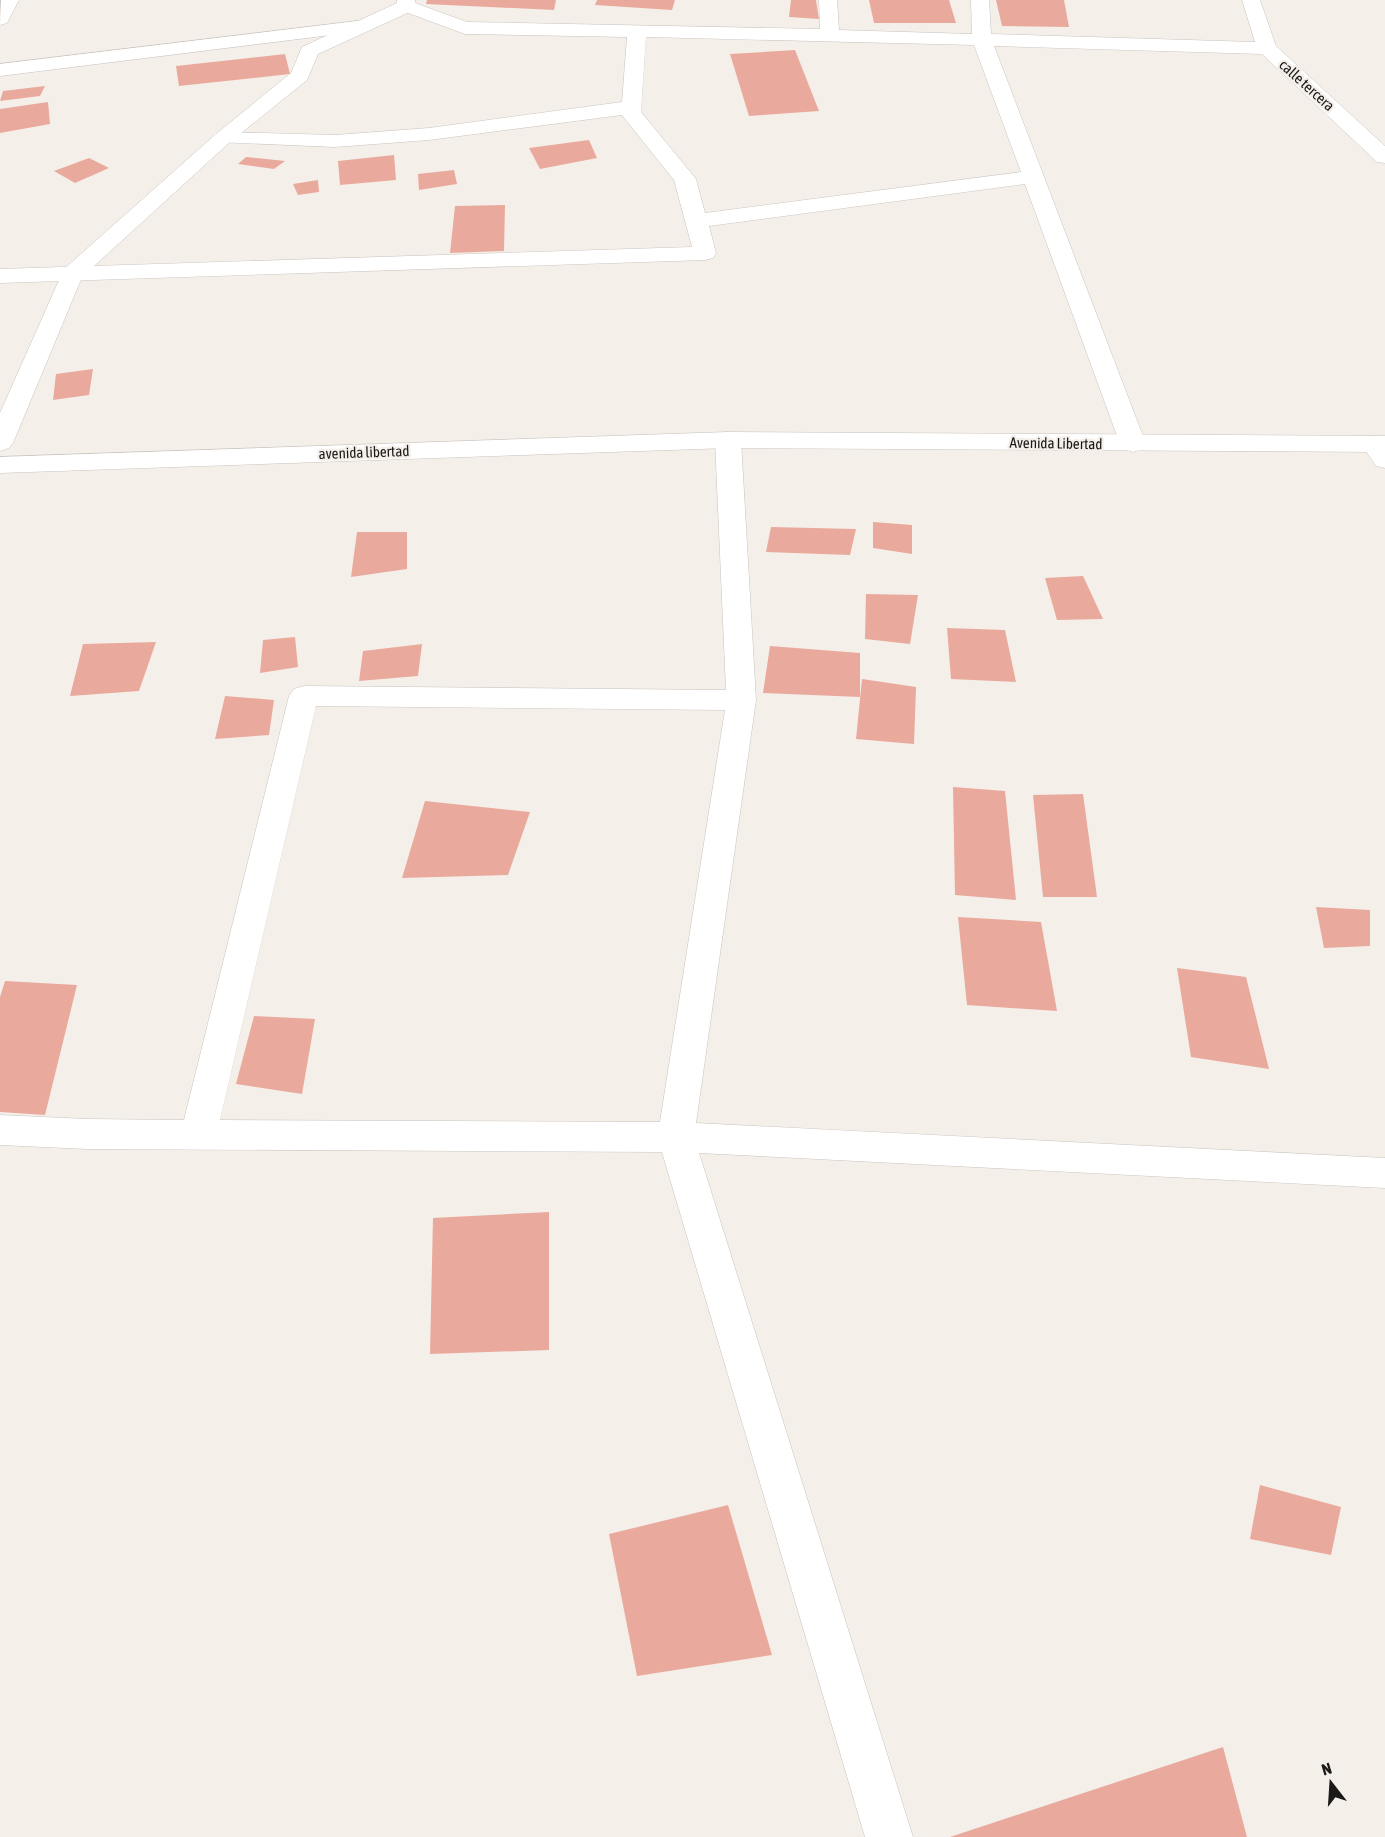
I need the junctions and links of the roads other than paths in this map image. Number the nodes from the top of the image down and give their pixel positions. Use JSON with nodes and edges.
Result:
{"nodes":[{"id":1,"x":10,"y":0,"type":"edge"},
{"id":2,"x":828,"y":0,"type":"edge"},
{"id":3,"x":980,"y":0,"type":"edge"},
{"id":4,"x":1251,"y":0,"type":"edge"},
{"id":5,"x":406,"y":3,"type":"edge"},
{"id":6,"x":0,"y":19,"type":"edge"},
{"id":7,"x":364,"y":26,"type":"junction"},
{"id":8,"x":637,"y":31,"type":"junction"},
{"id":9,"x":830,"y":35,"type":"junction"},
{"id":10,"x":982,"y":40,"type":"junction"},
{"id":11,"x":1267,"y":48,"type":"junction"},
{"id":12,"x":0,"y":70,"type":"edge"},
{"id":13,"x":632,"y":107,"type":"junction"},
{"id":14,"x":222,"y":138,"type":"junction"},
{"id":15,"x":1385,"y":157,"type":"edge"},
{"id":16,"x":1032,"y":177,"type":"junction"},
{"id":17,"x":697,"y":221,"type":"junction"},
{"id":18,"x":72,"y":274,"type":"junction"},
{"id":19,"x":0,"y":276,"type":"edge"},
{"id":20,"x":728,"y":440,"type":"junction"},
{"id":21,"x":0,"y":443,"type":"edge"},
{"id":22,"x":1133,"y":444,"type":"junction"},
{"id":23,"x":1381,"y":450,"type":"edge"},
{"id":24,"x":0,"y":465,"type":"edge"},
{"id":25,"x":741,"y":700,"type":"junction"},
{"id":26,"x":0,"y":1130,"type":"edge"},
{"id":27,"x":198,"y":1135,"type":"junction"},
{"id":28,"x":676,"y":1137,"type":"junction"},
{"id":29,"x":1385,"y":1173,"type":"edge"},
{"id":30,"x":890,"y":1837,"type":"edge"}],
"edges":[{"from":1,"to":6,"type":"street"},
{"from":2,"to":9,"type":"street"},
{"from":3,"to":10,"type":"street"},
{"from":4,"to":11,"type":"street","name":"calle tercera"},
{"from":5,"to":7,"type":"street"},
{"from":5,"to":8,"type":"street"},
{"from":7,"to":12,"type":"street"},
{"from":7,"to":14,"type":"street"},
{"from":8,"to":9,"type":"street"},
{"from":8,"to":13,"type":"street"},
{"from":9,"to":10,"type":"street"},
{"from":10,"to":11,"type":"street"},
{"from":10,"to":16,"type":"street"},
{"from":11,"to":15,"type":"street","name":"calle tercera"},
{"from":13,"to":14,"type":"street"},
{"from":13,"to":17,"type":"street"},
{"from":14,"to":18,"type":"street"},
{"from":16,"to":17,"type":"street"},
{"from":16,"to":22,"type":"street"},
{"from":17,"to":18,"type":"street"},
{"from":18,"to":19,"type":"street"},
{"from":18,"to":21,"type":"street"},
{"from":20,"to":22,"type":"street","name":"Avenida Libertad"},
{"from":20,"to":24,"type":"street","name":"avenida libertad"},
{"from":20,"to":25,"type":"street"},
{"from":22,"to":23,"type":"street","name":"Avenida Libertad"},
{"from":25,"to":27,"type":"street"},
{"from":25,"to":28,"type":"street"},
{"from":26,"to":27,"type":"street"},
{"from":27,"to":28,"type":"street"},
{"from":28,"to":29,"type":"street"},
{"from":28,"to":30,"type":"street"}]}
